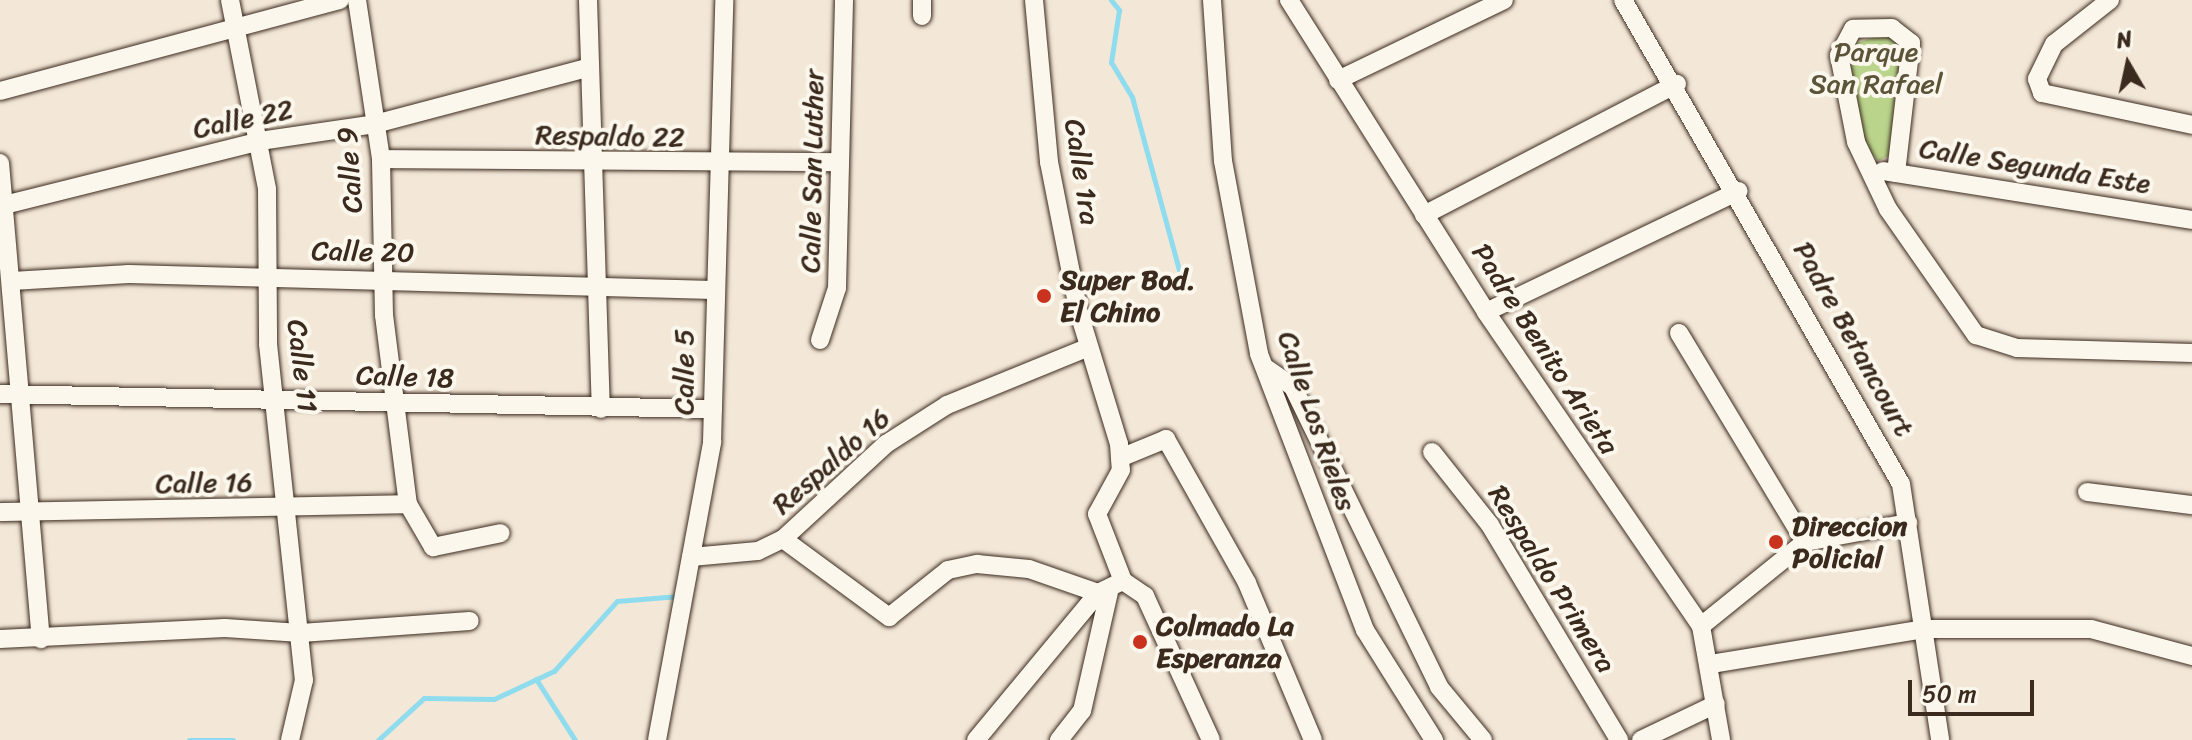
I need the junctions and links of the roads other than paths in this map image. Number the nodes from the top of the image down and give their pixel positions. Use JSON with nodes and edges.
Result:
{"nodes":[{"id":1,"x":230,"y":0,"type":"edge"},
{"id":2,"x":340,"y":0,"type":"edge"},
{"id":3,"x":357,"y":0,"type":"edge"},
{"id":4,"x":588,"y":0,"type":"edge"},
{"id":5,"x":724,"y":0,"type":"edge"},
{"id":6,"x":844,"y":0,"type":"edge"},
{"id":7,"x":1034,"y":0,"type":"edge"},
{"id":8,"x":1212,"y":0,"type":"edge"},
{"id":9,"x":1289,"y":0,"type":"edge"},
{"id":10,"x":1504,"y":0,"type":"edge"},
{"id":11,"x":1623,"y":0,"type":"edge"},
{"id":12,"x":2110,"y":0,"type":"edge"},
{"id":13,"x":235,"y":27,"type":"junction"},
{"id":14,"x":590,"y":67,"type":"junction"},
{"id":15,"x":1338,"y":80,"type":"junction"},
{"id":16,"x":1677,"y":84,"type":"junction"},
{"id":17,"x":0,"y":91,"type":"edge"},
{"id":18,"x":375,"y":124,"type":"junction"},
{"id":19,"x":2192,"y":125,"type":"edge"},
{"id":20,"x":260,"y":141,"type":"junction"},
{"id":21,"x":381,"y":159,"type":"junction"},
{"id":22,"x":595,"y":162,"type":"junction"},
{"id":23,"x":839,"y":162,"type":"junction"},
{"id":24,"x":0,"y":163,"type":"edge"},
{"id":25,"x":716,"y":166,"type":"junction"},
{"id":26,"x":1868,"y":169,"type":"junction"},
{"id":27,"x":1896,"y":173,"type":"junction"},
{"id":28,"x":1738,"y":191,"type":"junction"},
{"id":29,"x":3,"y":206,"type":"edge"},
{"id":30,"x":1424,"y":215,"type":"junction"},
{"id":31,"x":2192,"y":220,"type":"edge"},
{"id":32,"x":266,"y":278,"type":"junction"},
{"id":33,"x":382,"y":280,"type":"junction"},
{"id":34,"x":12,"y":281,"type":"junction"},
{"id":35,"x":600,"y":288,"type":"junction"},
{"id":36,"x":713,"y":290,"type":"junction"},
{"id":37,"x":1486,"y":312,"type":"junction"},
{"id":38,"x":1679,"y":333,"type":"dead end"},
{"id":39,"x":820,"y":340,"type":"dead end"},
{"id":40,"x":1089,"y":347,"type":"junction"},
{"id":41,"x":2192,"y":353,"type":"edge"},
{"id":42,"x":1266,"y":368,"type":"junction"},
{"id":43,"x":0,"y":394,"type":"edge"},
{"id":44,"x":23,"y":394,"type":"junction"},
{"id":45,"x":278,"y":402,"type":"junction"},
{"id":46,"x":394,"y":403,"type":"junction"},
{"id":47,"x":601,"y":409,"type":"junction"},
{"id":48,"x":713,"y":409,"type":"junction"},
{"id":49,"x":1432,"y":452,"type":"dead end"},
{"id":50,"x":1120,"y":458,"type":"junction"},
{"id":51,"x":2087,"y":492,"type":"dead end"},
{"id":52,"x":408,"y":504,"type":"junction"},
{"id":53,"x":2192,"y":505,"type":"edge"},
{"id":54,"x":282,"y":510,"type":"junction"},
{"id":55,"x":0,"y":512,"type":"edge"},
{"id":56,"x":34,"y":512,"type":"junction"},
{"id":57,"x":1908,"y":523,"type":"junction"},
{"id":58,"x":501,"y":533,"type":"dead end"},
{"id":59,"x":783,"y":539,"type":"junction"},
{"id":60,"x":1805,"y":542,"type":"junction"},
{"id":61,"x":691,"y":557,"type":"junction"},
{"id":62,"x":1110,"y":589,"type":"junction"},
{"id":63,"x":470,"y":621,"type":"dead end"},
{"id":64,"x":1701,"y":626,"type":"junction"},
{"id":65,"x":1925,"y":629,"type":"junction"},
{"id":66,"x":301,"y":633,"type":"junction"},
{"id":67,"x":0,"y":639,"type":"edge"},
{"id":68,"x":41,"y":639,"type":"junction"},
{"id":69,"x":2192,"y":656,"type":"edge"},
{"id":70,"x":1711,"y":664,"type":"junction"},
{"id":71,"x":1716,"y":704,"type":"junction"},
{"id":72,"x":290,"y":740,"type":"edge"},
{"id":73,"x":657,"y":740,"type":"edge"},
{"id":74,"x":976,"y":740,"type":"edge"},
{"id":75,"x":1059,"y":740,"type":"edge"},
{"id":76,"x":1211,"y":740,"type":"edge"},
{"id":77,"x":1313,"y":740,"type":"edge"},
{"id":78,"x":1434,"y":740,"type":"edge"},
{"id":79,"x":1483,"y":740,"type":"edge"},
{"id":80,"x":1619,"y":740,"type":"edge"},
{"id":81,"x":1641,"y":740,"type":"edge"},
{"id":82,"x":1721,"y":740,"type":"edge"},
{"id":83,"x":1940,"y":740,"type":"edge"}],
"edges":[{"from":1,"to":13,"type":"street","name":"Calle 11"},
{"from":2,"to":13,"type":"street"},
{"from":3,"to":18,"type":"street","name":"Calle 9"},
{"from":4,"to":14,"type":"street"},
{"from":5,"to":25,"type":"street","name":"Calle 5"},
{"from":6,"to":23,"type":"street","name":"Calle San Luther"},
{"from":7,"to":40,"type":"street","name":"Calle 1ra"},
{"from":8,"to":42,"type":"street","name":"Calle Los Rieles"},
{"from":9,"to":15,"type":"street","name":"Padre Benito Arieta"},
{"from":10,"to":15,"type":"street"},
{"from":11,"to":16,"type":"street","name":"Padre Betancourt"},
{"from":12,"to":19,"type":"street"},
{"from":13,"to":17,"type":"street"},
{"from":13,"to":20,"type":"street","name":"Calle 11"},
{"from":14,"to":18,"type":"street","name":"Calle 22"},
{"from":14,"to":22,"type":"street"},
{"from":15,"to":30,"type":"street","name":"Padre Benito Arieta"},
{"from":16,"to":28,"type":"street","name":"Padre Betancourt"},
{"from":16,"to":30,"type":"street"},
{"from":18,"to":20,"type":"street","name":"Calle 22"},
{"from":18,"to":21,"type":"street","name":"Calle 9"},
{"from":20,"to":29,"type":"street","name":"Calle 22"},
{"from":20,"to":32,"type":"street","name":"Calle 11"},
{"from":21,"to":22,"type":"street","name":"Respaldo 22"},
{"from":21,"to":33,"type":"street","name":"Calle 9"},
{"from":22,"to":25,"type":"street","name":"Respaldo 22"},
{"from":22,"to":35,"type":"street"},
{"from":23,"to":25,"type":"street","name":"Respaldo 22"},
{"from":23,"to":39,"type":"street","name":"Calle San Luther"},
{"from":24,"to":29,"type":"street"},
{"from":25,"to":36,"type":"street","name":"Calle 5"},
{"from":26,"to":27,"type":"street","name":"Calle Segunda Este"},
{"from":26,"to":27,"type":"street"},
{"from":26,"to":41,"type":"street"},
{"from":27,"to":31,"type":"street","name":"Calle Segunda Este"},
{"from":28,"to":37,"type":"street"},
{"from":28,"to":57,"type":"street","name":"Padre Betancourt"},
{"from":29,"to":34,"type":"street"},
{"from":30,"to":37,"type":"street","name":"Padre Benito Arieta"},
{"from":32,"to":33,"type":"street","name":"Calle 20"},
{"from":32,"to":34,"type":"street","name":"Calle 20"},
{"from":32,"to":45,"type":"street","name":"Calle 11"},
{"from":33,"to":35,"type":"street","name":"Calle 20"},
{"from":33,"to":46,"type":"street","name":"Calle 9"},
{"from":34,"to":44,"type":"street"},
{"from":35,"to":36,"type":"street","name":"Calle 20"},
{"from":35,"to":47,"type":"street"},
{"from":36,"to":48,"type":"street","name":"Calle 5"},
{"from":37,"to":64,"type":"street","name":"Padre Benito Arieta"},
{"from":38,"to":60,"type":"street"},
{"from":40,"to":50,"type":"street","name":"Calle 1ra"},
{"from":40,"to":59,"type":"street","name":"Respaldo 16"},
{"from":42,"to":78,"type":"street","name":"Calle Los Rieles"},
{"from":42,"to":79,"type":"street"},
{"from":43,"to":44,"type":"street","name":"Calle 18"},
{"from":44,"to":45,"type":"street","name":"Calle 18"},
{"from":44,"to":56,"type":"street"},
{"from":45,"to":46,"type":"street","name":"Calle 18"},
{"from":45,"to":54,"type":"street","name":"Calle 11"},
{"from":46,"to":47,"type":"street","name":"Calle 18"},
{"from":46,"to":52,"type":"street","name":"Calle 9"},
{"from":47,"to":48,"type":"street","name":"Calle 18"},
{"from":48,"to":61,"type":"street","name":"Calle 5"},
{"from":49,"to":80,"type":"street","name":"Respaldo Primera"},
{"from":50,"to":62,"type":"street"},
{"from":50,"to":77,"type":"street"},
{"from":51,"to":53,"type":"street"},
{"from":52,"to":54,"type":"street","name":"Calle 16"},
{"from":52,"to":58,"type":"street","name":"Calle 9"},
{"from":54,"to":56,"type":"street","name":"Calle 16"},
{"from":54,"to":66,"type":"street","name":"Calle 11"},
{"from":55,"to":56,"type":"street","name":"Calle 16"},
{"from":56,"to":68,"type":"street"},
{"from":57,"to":60,"type":"street"},
{"from":57,"to":65,"type":"street","name":"Padre Betancourt"},
{"from":59,"to":61,"type":"street","name":"Respaldo 16"},
{"from":59,"to":62,"type":"street"},
{"from":60,"to":64,"type":"street"},
{"from":61,"to":73,"type":"street","name":"Calle 5"},
{"from":62,"to":74,"type":"street"},
{"from":62,"to":75,"type":"street"},
{"from":62,"to":76,"type":"street"},
{"from":63,"to":66,"type":"street"},
{"from":64,"to":70,"type":"street","name":"Padre Benito Arieta"},
{"from":65,"to":69,"type":"street"},
{"from":65,"to":70,"type":"street"},
{"from":65,"to":83,"type":"street","name":"Padre Betancourt"},
{"from":66,"to":68,"type":"street"},
{"from":66,"to":72,"type":"street","name":"Calle 11"},
{"from":67,"to":68,"type":"street"},
{"from":70,"to":71,"type":"street","name":"Padre Benito Arieta"},
{"from":71,"to":81,"type":"street"},
{"from":71,"to":82,"type":"street","name":"Padre Benito Arieta"}]}
